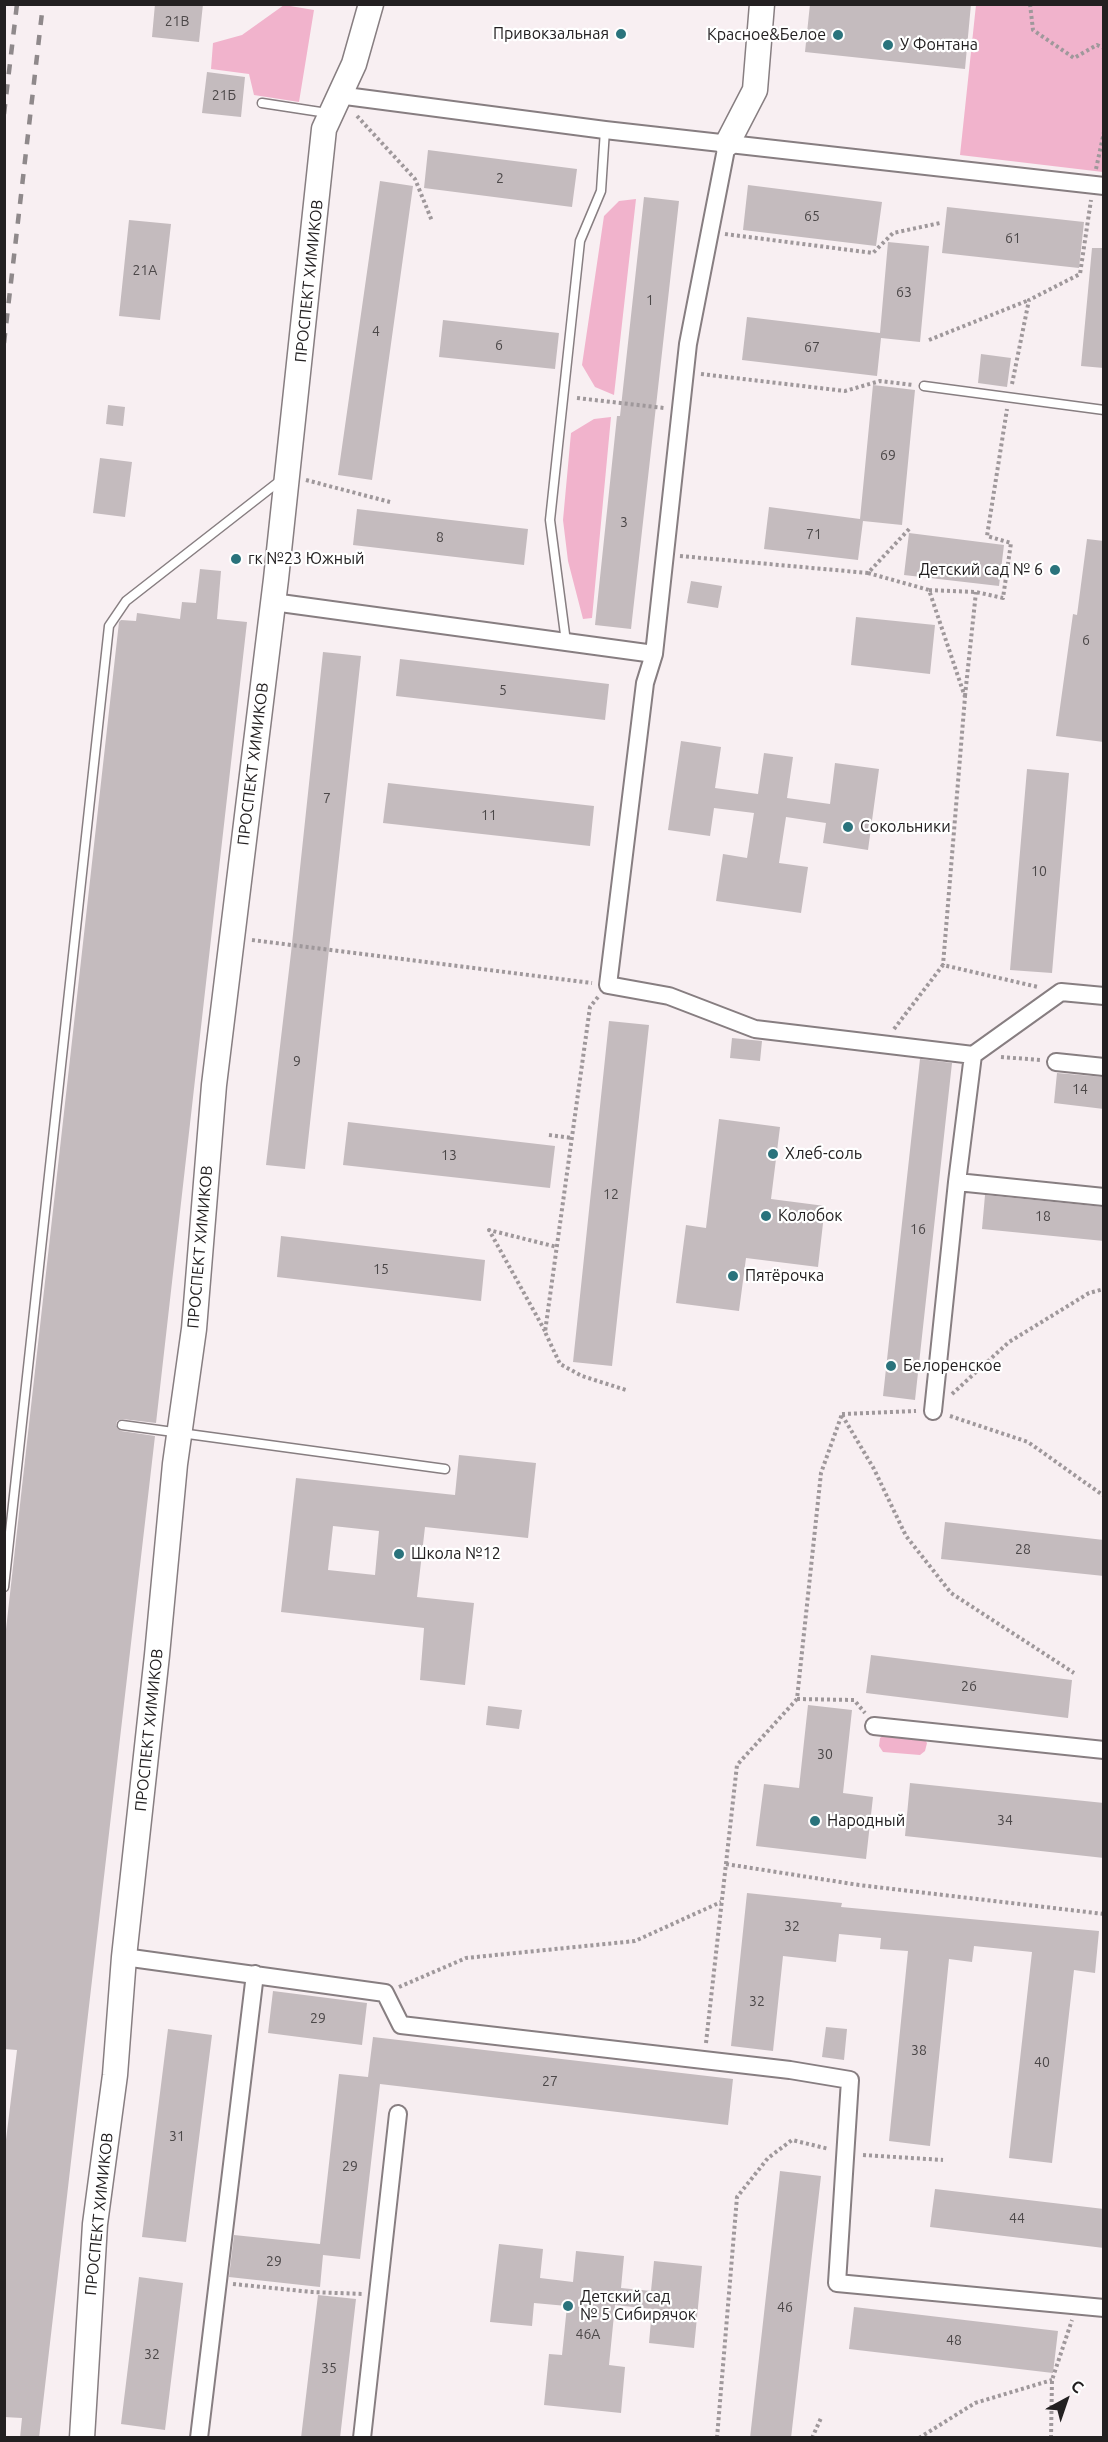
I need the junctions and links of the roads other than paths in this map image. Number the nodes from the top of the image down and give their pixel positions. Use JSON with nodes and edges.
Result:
{"nodes":[{"id":1,"x":371,"y":4,"type":"edge"},
{"id":2,"x":762,"y":4,"type":"edge"},
{"id":3,"x":262,"y":103,"type":"dead end"},
{"id":4,"x":334,"y":104,"type":"junction"},
{"id":5,"x":605,"y":130,"type":"junction"},
{"id":6,"x":727,"y":144,"type":"junction"},
{"id":7,"x":1098,"y":185,"type":"edge"},
{"id":8,"x":924,"y":386,"type":"road end"},
{"id":9,"x":1104,"y":411,"type":"edge"},
{"id":10,"x":288,"y":475,"type":"junction"},
{"id":11,"x":273,"y":602,"type":"junction"},
{"id":12,"x":566,"y":642,"type":"junction"},
{"id":13,"x":654,"y":654,"type":"junction"},
{"id":14,"x":1104,"y":996,"type":"edge"},
{"id":15,"x":973,"y":1055,"type":"junction"},
{"id":16,"x":1056,"y":1062,"type":"road end"},
{"id":17,"x":1104,"y":1067,"type":"edge"},
{"id":18,"x":957,"y":1182,"type":"junction"},
{"id":19,"x":1104,"y":1197,"type":"edge"},
{"id":20,"x":933,"y":1411,"type":"road end"},
{"id":21,"x":122,"y":1425,"type":"dead end"},
{"id":22,"x":179,"y":1432,"type":"junction"},
{"id":23,"x":445,"y":1469,"type":"dead end"},
{"id":24,"x":4,"y":1587,"type":"edge"},
{"id":25,"x":874,"y":1726,"type":"road end"},
{"id":26,"x":1104,"y":1750,"type":"edge"},
{"id":27,"x":124,"y":1957,"type":"junction"},
{"id":28,"x":255,"y":1974,"type":"junction"},
{"id":29,"x":398,"y":2114,"type":"dead end"},
{"id":30,"x":1104,"y":2308,"type":"edge"},
{"id":31,"x":82,"y":2438,"type":"edge"},
{"id":32,"x":199,"y":2438,"type":"edge"},
{"id":33,"x":362,"y":2438,"type":"edge"}],
"edges":[{"from":1,"to":4,"type":"street","name":"ПРОСПЕКТ ХИМИКОВ"},
{"from":2,"to":6,"type":"street"},
{"from":3,"to":4,"type":"lane"},
{"from":4,"to":5,"type":"street"},
{"from":4,"to":10,"type":"street","name":"ПРОСПЕКТ ХИМИКОВ"},
{"from":5,"to":6,"type":"street"},
{"from":5,"to":12,"type":"lane"},
{"from":6,"to":7,"type":"street"},
{"from":6,"to":13,"type":"street"},
{"from":8,"to":9,"type":"lane"},
{"from":10,"to":11,"type":"street","name":"ПРОСПЕКТ ХИМИКОВ"},
{"from":10,"to":24,"type":"lane"},
{"from":11,"to":12,"type":"street"},
{"from":11,"to":22,"type":"street","name":"ПРОСПЕКТ ХИМИКОВ"},
{"from":12,"to":13,"type":"street"},
{"from":13,"to":15,"type":"street"},
{"from":14,"to":15,"type":"street"},
{"from":15,"to":18,"type":"street"},
{"from":16,"to":17,"type":"street"},
{"from":18,"to":19,"type":"street"},
{"from":18,"to":20,"type":"street"},
{"from":21,"to":22,"type":"lane"},
{"from":22,"to":23,"type":"lane"},
{"from":22,"to":27,"type":"street","name":"ПРОСПЕКТ ХИМИКОВ"},
{"from":25,"to":26,"type":"street"},
{"from":27,"to":28,"type":"street"},
{"from":27,"to":31,"type":"street","name":"ПРОСПЕКТ ХИМИКОВ"},
{"from":28,"to":30,"type":"street"},
{"from":28,"to":32,"type":"street"},
{"from":29,"to":33,"type":"street"}]}
